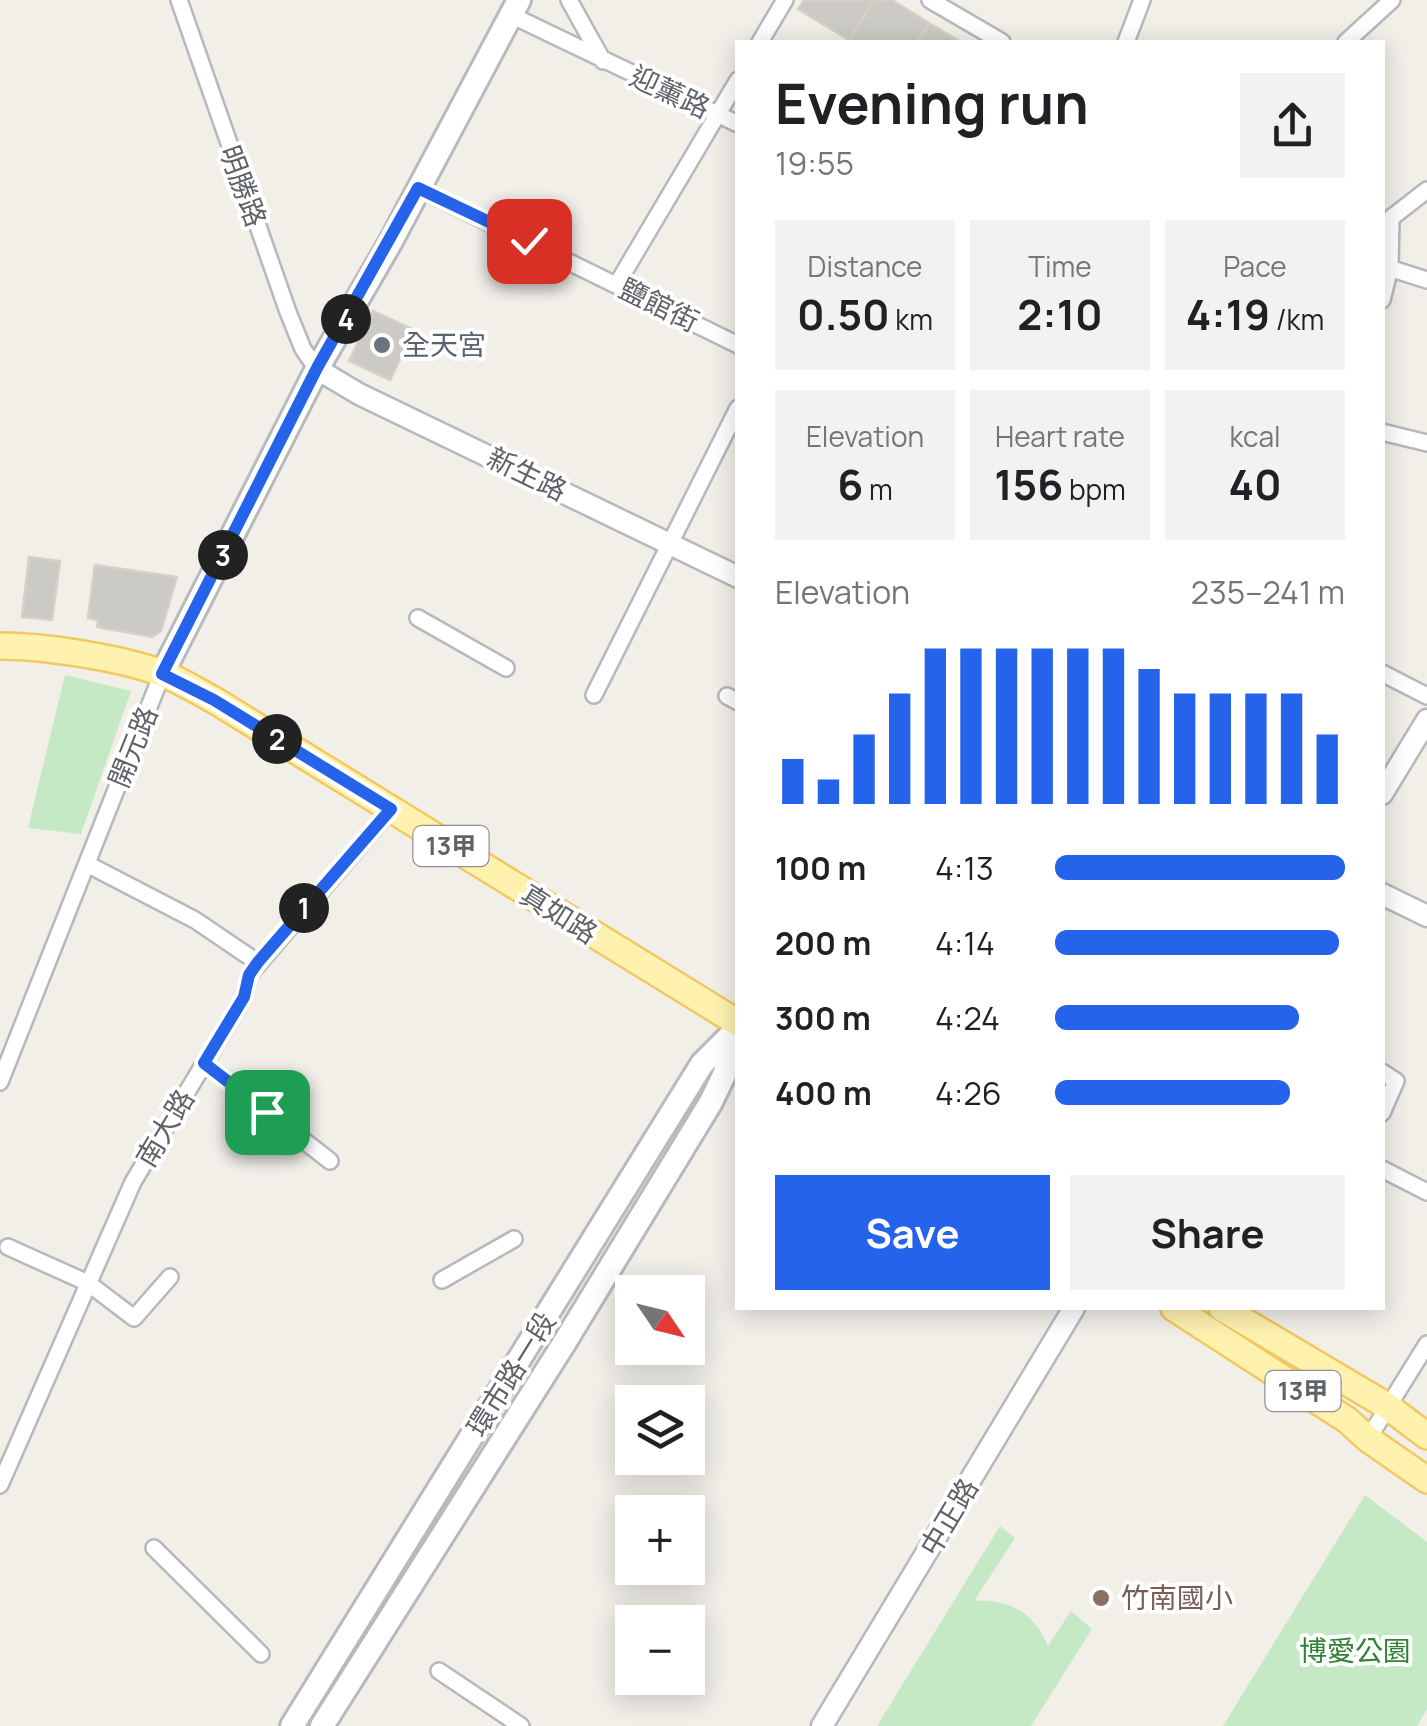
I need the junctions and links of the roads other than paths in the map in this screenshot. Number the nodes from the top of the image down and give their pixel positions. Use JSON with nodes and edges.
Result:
{"nodes":[{"id":1,"x":179,"y":0,"type":"edge"},
{"id":2,"x":569,"y":0,"type":"edge"},
{"id":3,"x":785,"y":0,"type":"edge"},
{"id":4,"x":930,"y":0,"type":"edge"},
{"id":5,"x":1142,"y":0,"type":"edge"},
{"id":6,"x":1392,"y":0,"type":"edge"},
{"id":7,"x":515,"y":8,"type":"edge"},
{"id":8,"x":761,"y":40,"type":"edge"},
{"id":9,"x":999,"y":40,"type":"edge"},
{"id":10,"x":1127,"y":40,"type":"edge"},
{"id":11,"x":1348,"y":40,"type":"edge"},
{"id":12,"x":603,"y":61,"type":"junction"},
{"id":13,"x":735,"y":85,"type":"edge"},
{"id":14,"x":717,"y":114,"type":"junction"},
{"id":15,"x":735,"y":123,"type":"edge"},
{"id":16,"x":418,"y":188,"type":"junction"},
{"id":17,"x":1427,"y":190,"type":"edge"},
{"id":18,"x":1386,"y":267,"type":"edge"},
{"id":19,"x":1427,"y":280,"type":"edge"},
{"id":20,"x":616,"y":284,"type":"junction"},
{"id":21,"x":735,"y":344,"type":"edge"},
{"id":22,"x":317,"y":368,"type":"junction"},
{"id":23,"x":735,"y":414,"type":"edge"},
{"id":24,"x":1385,"y":433,"type":"edge"},
{"id":25,"x":1427,"y":443,"type":"edge"},
{"id":26,"x":670,"y":543,"type":"junction"},
{"id":27,"x":735,"y":576,"type":"edge"},
{"id":28,"x":418,"y":618,"type":"dead end"},
{"id":29,"x":0,"y":646,"type":"edge"},
{"id":30,"x":506,"y":668,"type":"dead end"},
{"id":31,"x":162,"y":674,"type":"junction"},
{"id":32,"x":1385,"y":675,"type":"edge"},
{"id":33,"x":594,"y":696,"type":"dead end"},
{"id":34,"x":1427,"y":696,"type":"edge"},
{"id":35,"x":1427,"y":720,"type":"edge"},
{"id":36,"x":1385,"y":789,"type":"edge"},
{"id":37,"x":391,"y":809,"type":"junction"},
{"id":38,"x":87,"y":864,"type":"junction"},
{"id":39,"x":1385,"y":895,"type":"edge"},
{"id":40,"x":1427,"y":916,"type":"edge"},
{"id":41,"x":258,"y":962,"type":"junction"},
{"id":42,"x":735,"y":1026,"type":"edge"},
{"id":43,"x":735,"y":1031,"type":"edge"},
{"id":44,"x":735,"y":1038,"type":"edge"},
{"id":45,"x":204,"y":1063,"type":"junction"},
{"id":46,"x":1385,"y":1074,"type":"edge"},
{"id":47,"x":0,"y":1082,"type":"edge"},
{"id":48,"x":1385,"y":1106,"type":"edge"},
{"id":49,"x":330,"y":1161,"type":"dead end"},
{"id":50,"x":1385,"y":1171,"type":"edge"},
{"id":51,"x":1427,"y":1192,"type":"edge"},
{"id":52,"x":514,"y":1239,"type":"dead end"},
{"id":53,"x":8,"y":1247,"type":"dead end"},
{"id":54,"x":170,"y":1276,"type":"dead end"},
{"id":55,"x":442,"y":1280,"type":"dead end"},
{"id":56,"x":88,"y":1283,"type":"junction"},
{"id":57,"x":1073,"y":1310,"type":"edge"},
{"id":58,"x":1177,"y":1310,"type":"edge"},
{"id":59,"x":1231,"y":1310,"type":"edge"},
{"id":60,"x":1257,"y":1316,"type":"edge"},
{"id":61,"x":1427,"y":1344,"type":"edge"},
{"id":62,"x":1388,"y":1406,"type":"junction"},
{"id":63,"x":1427,"y":1436,"type":"edge"},
{"id":64,"x":1368,"y":1438,"type":"junction"},
{"id":65,"x":1427,"y":1480,"type":"edge"},
{"id":66,"x":0,"y":1485,"type":"edge"},
{"id":67,"x":154,"y":1548,"type":"dead end"},
{"id":68,"x":261,"y":1654,"type":"dead end"},
{"id":69,"x":439,"y":1671,"type":"dead end"},
{"id":70,"x":292,"y":1726,"type":"edge"},
{"id":71,"x":322,"y":1726,"type":"edge"},
{"id":72,"x":521,"y":1726,"type":"edge"},
{"id":73,"x":822,"y":1726,"type":"edge"}],
"edges":[{"from":1,"to":22,"type":"street","name":"明勝路"},
{"from":2,"to":12,"type":"street"},
{"from":3,"to":8,"type":"street"},
{"from":4,"to":9,"type":"street"},
{"from":5,"to":10,"type":"street"},
{"from":6,"to":11,"type":"street"},
{"from":7,"to":12,"type":"street","name":"迎薰路"},
{"from":7,"to":16,"type":"main road","name":"開元路"},
{"from":12,"to":14,"type":"street","name":"迎薰路"},
{"from":13,"to":14,"type":"street"},
{"from":14,"to":15,"type":"street","name":"迎薰路"},
{"from":14,"to":20,"type":"street"},
{"from":16,"to":20,"type":"street","name":"鹽館街"},
{"from":16,"to":22,"type":"main road","name":"開元路"},
{"from":17,"to":18,"type":"street"},
{"from":18,"to":19,"type":"street"},
{"from":20,"to":21,"type":"street","name":"鹽館街"},
{"from":22,"to":26,"type":"street","name":"新生路"},
{"from":22,"to":31,"type":"main road","name":"開元路"},
{"from":23,"to":26,"type":"street"},
{"from":24,"to":25,"type":"street"},
{"from":26,"to":27,"type":"street","name":"新生路"},
{"from":26,"to":33,"type":"street"},
{"from":28,"to":30,"type":"street"},
{"from":29,"to":31,"type":"main road","name":"真如路","number":"13甲"},
{"from":31,"to":37,"type":"main road","name":"真如路","number":"13甲"},
{"from":31,"to":38,"type":"street","name":"開元路"},
{"from":32,"to":34,"type":"street"},
{"from":35,"to":36,"type":"street"},
{"from":37,"to":41,"type":"street","name":"南大路"},
{"from":37,"to":42,"type":"main road","name":"真如路","number":"13甲"},
{"from":38,"to":41,"type":"street"},
{"from":38,"to":47,"type":"street","name":"開元路"},
{"from":39,"to":40,"type":"street"},
{"from":41,"to":45,"type":"street","name":"南大路"},
{"from":43,"to":70,"type":"main road","name":"環市路一段"},
{"from":44,"to":71,"type":"main road","name":"環市路一段"},
{"from":45,"to":49,"type":"street"},
{"from":45,"to":56,"type":"street","name":"南大路"},
{"from":46,"to":48,"type":"street"},
{"from":50,"to":51,"type":"street"},
{"from":52,"to":55,"type":"street"},
{"from":53,"to":56,"type":"street"},
{"from":54,"to":56,"type":"street"},
{"from":56,"to":66,"type":"street","name":"南大路"},
{"from":57,"to":73,"type":"street","name":"中正路"},
{"from":58,"to":64,"type":"main road","number":"13甲"},
{"from":59,"to":60,"type":"main road","number":"13甲"},
{"from":60,"to":62,"type":"main road","number":"13甲"},
{"from":61,"to":62,"type":"street"},
{"from":62,"to":63,"type":"main road","number":"13甲"},
{"from":62,"to":64,"type":"street"},
{"from":64,"to":65,"type":"main road","number":"13甲"},
{"from":67,"to":68,"type":"street"},
{"from":69,"to":72,"type":"street"}]}
